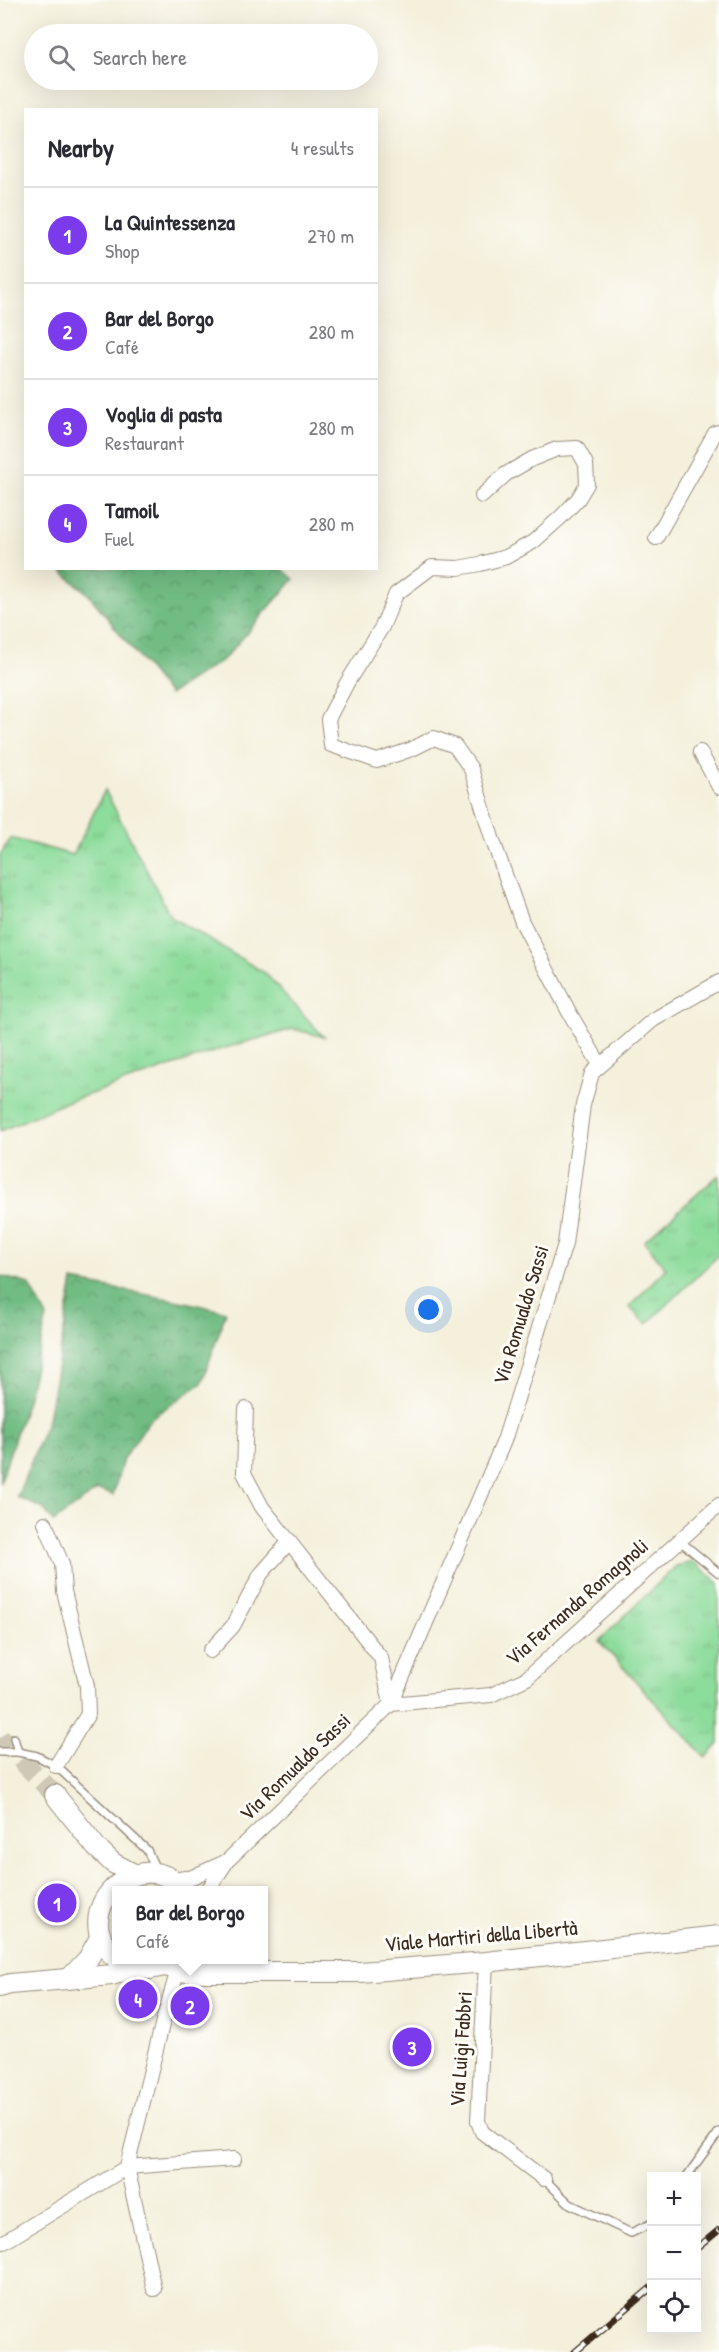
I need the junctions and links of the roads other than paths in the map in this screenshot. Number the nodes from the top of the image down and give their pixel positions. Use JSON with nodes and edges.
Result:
{"nodes":[{"id":1,"x":719,"y":432,"type":"edge"},
{"id":2,"x":483,"y":496,"type":"dead end"},
{"id":3,"x":656,"y":538,"type":"dead end"},
{"id":4,"x":700,"y":752,"type":"dead end"},
{"id":5,"x":719,"y":787,"type":"edge"},
{"id":6,"x":719,"y":982,"type":"edge"},
{"id":7,"x":600,"y":1065,"type":"junction"},
{"id":8,"x":246,"y":1409,"type":"dead end"},
{"id":9,"x":719,"y":1505,"type":"edge"},
{"id":10,"x":45,"y":1523,"type":"dead end"},
{"id":11,"x":680,"y":1540,"type":"junction"},
{"id":12,"x":290,"y":1541,"type":"junction"},
{"id":13,"x":719,"y":1573,"type":"edge"},
{"id":14,"x":210,"y":1651,"type":"dead end"},
{"id":15,"x":391,"y":1704,"type":"junction"},
{"id":16,"x":14,"y":1738,"type":"dead end"},
{"id":17,"x":0,"y":1752,"type":"edge"},
{"id":18,"x":18,"y":1752,"type":"junction"},
{"id":19,"x":56,"y":1766,"type":"junction"},
{"id":20,"x":55,"y":1795,"type":"tunnel mouth"},
{"id":21,"x":227,"y":1861,"type":"junction"},
{"id":22,"x":134,"y":1874,"type":"junction"},
{"id":23,"x":170,"y":1881,"type":"edge"},
{"id":24,"x":114,"y":1886,"type":"edge"},
{"id":25,"x":211,"y":1886,"type":"edge"},
{"id":26,"x":112,"y":1889,"type":"edge"},
{"id":27,"x":101,"y":1936,"type":"junction"},
{"id":28,"x":719,"y":1936,"type":"edge"},
{"id":29,"x":112,"y":1949,"type":"edge"},
{"id":30,"x":486,"y":1962,"type":"junction"},
{"id":31,"x":121,"y":1964,"type":"edge"},
{"id":32,"x":131,"y":1964,"type":"edge"},
{"id":33,"x":233,"y":1964,"type":"edge"},
{"id":34,"x":172,"y":1965,"type":"edge"},
{"id":35,"x":247,"y":1972,"type":"junction"},
{"id":36,"x":70,"y":1978,"type":"junction"},
{"id":37,"x":0,"y":1987,"type":"edge"},
{"id":38,"x":719,"y":2132,"type":"edge"},
{"id":39,"x":234,"y":2159,"type":"dead end"},
{"id":40,"x":127,"y":2167,"type":"junction"},
{"id":41,"x":690,"y":2172,"type":"edge"},
{"id":42,"x":544,"y":2179,"type":"joint"},
{"id":43,"x":647,"y":2225,"type":"edge"},
{"id":44,"x":4,"y":2242,"type":"dead end"},
{"id":45,"x":154,"y":2289,"type":"dead end"}],
"edges":[{"from":1,"to":3,"type":"street"},
{"from":2,"to":7,"type":"street"},
{"from":4,"to":5,"type":"street"},
{"from":6,"to":7,"type":"street","name":"Via Romualdo Sassi"},
{"from":7,"to":15,"type":"street","name":"Via Romualdo Sassi"},
{"from":8,"to":12,"type":"street"},
{"from":9,"to":11,"type":"street","name":"Via Fernanda Romagnoli"},
{"from":10,"to":19,"type":"street"},
{"from":11,"to":13,"type":"lane","name":"Via Fernanda Romagnoli"},
{"from":11,"to":15,"type":"street","name":"Via Fernanda Romagnoli"},
{"from":12,"to":14,"type":"street"},
{"from":12,"to":15,"type":"street"},
{"from":15,"to":21,"type":"street","name":"Via Romualdo Sassi"},
{"from":16,"to":18,"type":"lane"},
{"from":17,"to":18,"type":"lane"},
{"from":18,"to":19,"type":"lane"},
{"from":19,"to":23,"type":"lane"},
{"from":20,"to":22,"type":"main road"},
{"from":21,"to":23,"type":"street","name":"Via Romualdo Sassi"},
{"from":21,"to":25,"type":"street","name":"Via Romualdo Sassi"},
{"from":22,"to":23,"type":"main road"},
{"from":22,"to":24,"type":"main road"},
{"from":26,"to":27,"type":"main road"},
{"from":27,"to":29,"type":"main road"},
{"from":27,"to":36,"type":"main road"},
{"from":28,"to":30,"type":"main road","name":"Viale Martiri della Libertà"},
{"from":30,"to":35,"type":"main road","name":"Viale Martiri della Libertà"},
{"from":30,"to":42,"type":"street","name":"Via Luigi Fabbri"},
{"from":31,"to":36,"type":"main road","name":"Viale Martiri della Libertà"},
{"from":32,"to":34,"type":"main road","name":"Viale Martiri della Libertà"},
{"from":33,"to":35,"type":"main road","name":"Viale Martiri della Libertà"},
{"from":34,"to":35,"type":"main road","name":"Viale Martiri della Libertà"},
{"from":34,"to":40,"type":"street"},
{"from":36,"to":37,"type":"main road","name":"Viale Martiri della Libertà"},
{"from":38,"to":41,"type":"lane"},
{"from":39,"to":40,"type":"street"},
{"from":40,"to":44,"type":"street"},
{"from":40,"to":45,"type":"street"},
{"from":42,"to":43,"type":"lane"}]}
